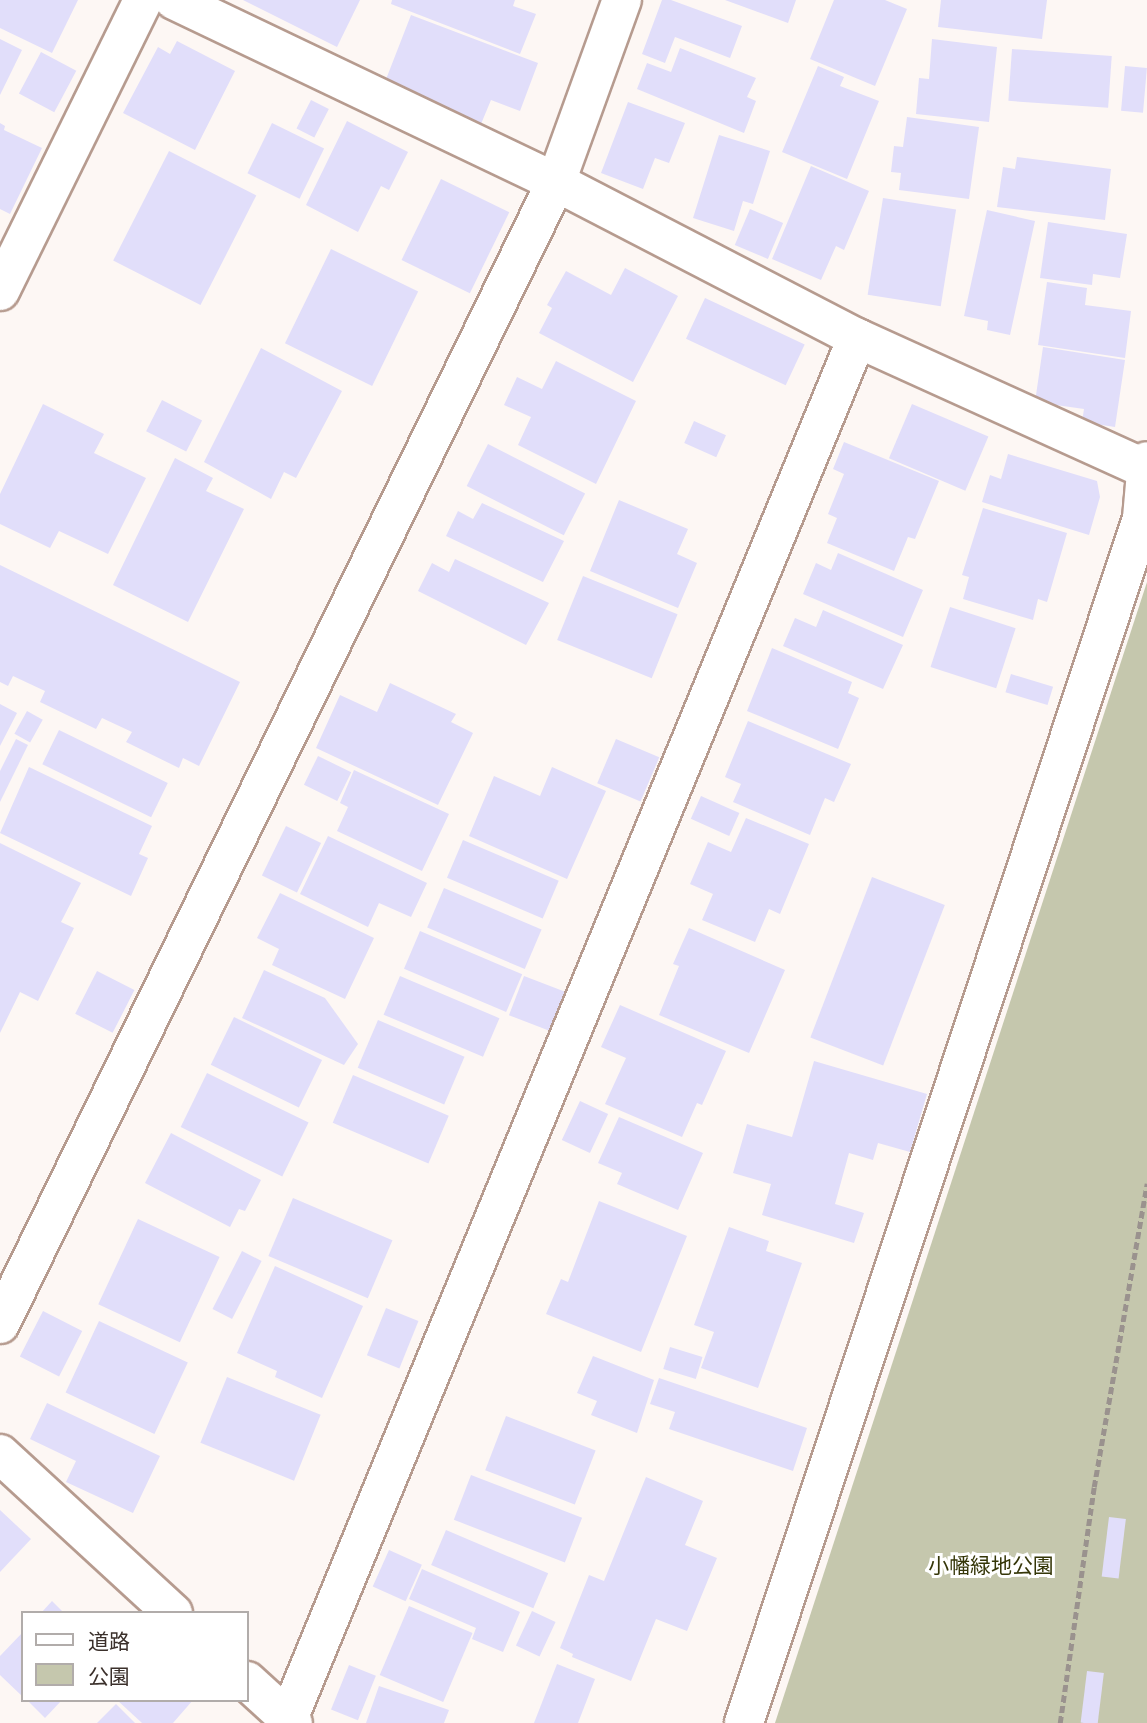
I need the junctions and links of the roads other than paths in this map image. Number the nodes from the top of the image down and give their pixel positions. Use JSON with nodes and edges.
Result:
{"nodes":[{"id":1,"x":143,"y":0,"type":"edge"},
{"id":2,"x":174,"y":0,"type":"edge"},
{"id":3,"x":622,"y":0,"type":"edge"},
{"id":4,"x":556,"y":182,"type":"junction"},
{"id":5,"x":0,"y":291,"type":"edge"},
{"id":6,"x":857,"y":338,"type":"junction"},
{"id":7,"x":1147,"y":465,"type":"edge"},
{"id":8,"x":0,"y":1324,"type":"edge"},
{"id":9,"x":0,"y":1454,"type":"edge"},
{"id":10,"x":171,"y":1611,"type":"edge"},
{"id":11,"x":248,"y":1682,"type":"edge"},
{"id":12,"x":291,"y":1721,"type":"edge"},
{"id":13,"x":744,"y":1723,"type":"edge"}],
"edges":[{"from":1,"to":5,"type":"street"},
{"from":2,"to":4,"type":"street"},
{"from":3,"to":4,"type":"street"},
{"from":4,"to":6,"type":"street"},
{"from":4,"to":8,"type":"street"},
{"from":6,"to":7,"type":"street"},
{"from":6,"to":12,"type":"street"},
{"from":7,"to":13,"type":"street"},
{"from":9,"to":10,"type":"street"},
{"from":11,"to":12,"type":"street"}]}
